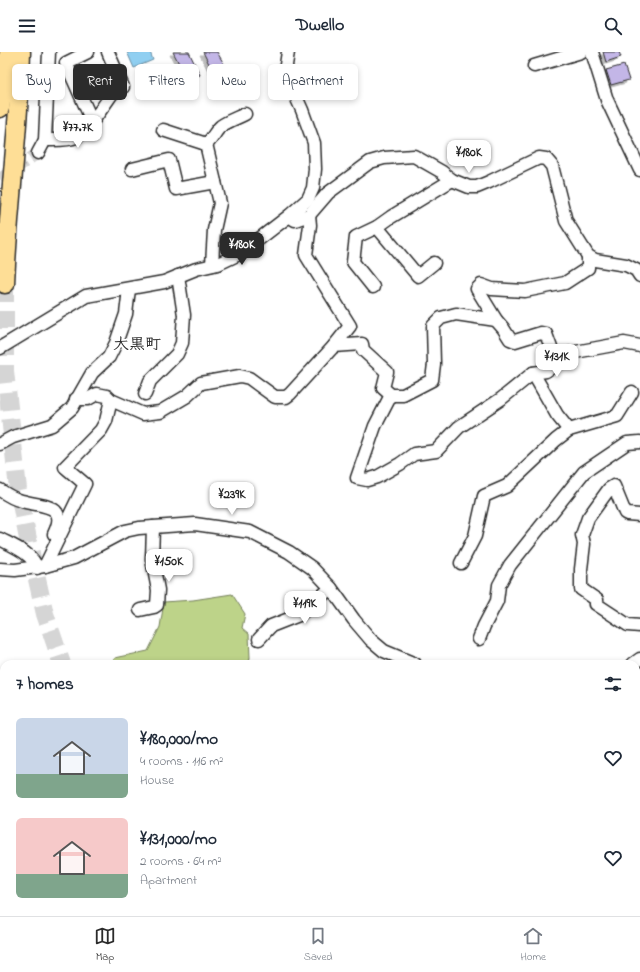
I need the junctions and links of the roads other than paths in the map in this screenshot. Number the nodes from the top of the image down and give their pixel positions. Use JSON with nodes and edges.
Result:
{"nodes":[{"id":1,"x":2,"y":52,"type":"edge"},
{"id":2,"x":9,"y":52,"type":"edge"},
{"id":3,"x":21,"y":52,"type":"edge"},
{"id":4,"x":29,"y":52,"type":"edge"},
{"id":5,"x":49,"y":52,"type":"edge"},
{"id":6,"x":88,"y":52,"type":"edge"},
{"id":7,"x":108,"y":52,"type":"edge"},
{"id":8,"x":288,"y":52,"type":"edge"},
{"id":9,"x":582,"y":52,"type":"edge"},
{"id":10,"x":592,"y":52,"type":"edge"},
{"id":11,"x":18,"y":64,"type":"edge"},
{"id":12,"x":24,"y":64,"type":"edge"},
{"id":13,"x":534,"y":66,"type":"dead end"},
{"id":14,"x":12,"y":90,"type":"junction"},
{"id":15,"x":13,"y":100,"type":"edge"},
{"id":16,"x":0,"y":108,"type":"edge"},
{"id":17,"x":245,"y":114,"type":"dead end"},
{"id":18,"x":92,"y":120,"type":"junction"},
{"id":19,"x":163,"y":130,"type":"dead end"},
{"id":20,"x":45,"y":140,"type":"junction"},
{"id":21,"x":206,"y":144,"type":"junction"},
{"id":22,"x":38,"y":153,"type":"tunnel mouth"},
{"id":23,"x":132,"y":170,"type":"dead end"},
{"id":24,"x":640,"y":170,"type":"edge"},
{"id":25,"x":452,"y":180,"type":"junction"},
{"id":26,"x":215,"y":182,"type":"junction"},
{"id":27,"x":309,"y":215,"type":"junction"},
{"id":28,"x":289,"y":216,"type":"junction"},
{"id":29,"x":377,"y":227,"type":"junction"},
{"id":30,"x":588,"y":256,"type":"junction"},
{"id":31,"x":434,"y":263,"type":"dead end"},
{"id":32,"x":212,"y":265,"type":"junction"},
{"id":33,"x":178,"y":276,"type":"junction"},
{"id":34,"x":640,"y":276,"type":"edge"},
{"id":35,"x":4,"y":284,"type":"tunnel mouth"},
{"id":36,"x":373,"y":286,"type":"dead end"},
{"id":37,"x":129,"y":289,"type":"junction"},
{"id":38,"x":496,"y":320,"type":"junction"},
{"id":39,"x":334,"y":346,"type":"junction"},
{"id":40,"x":640,"y":346,"type":"edge"},
{"id":41,"x":0,"y":348,"type":"edge"},
{"id":42,"x":554,"y":356,"type":"junction"},
{"id":43,"x":533,"y":373,"type":"junction"},
{"id":44,"x":632,"y":392,"type":"dead end"},
{"id":45,"x":145,"y":394,"type":"dead end"},
{"id":46,"x":391,"y":395,"type":"junction"},
{"id":47,"x":76,"y":399,"type":"junction"},
{"id":48,"x":111,"y":400,"type":"junction"},
{"id":49,"x":569,"y":430,"type":"junction"},
{"id":50,"x":640,"y":442,"type":"edge"},
{"id":51,"x":0,"y":444,"type":"edge"},
{"id":52,"x":0,"y":490,"type":"edge"},
{"id":53,"x":640,"y":515,"type":"edge"},
{"id":54,"x":153,"y":527,"type":"junction"},
{"id":55,"x":0,"y":539,"type":"edge"},
{"id":56,"x":461,"y":563,"type":"dead end"},
{"id":57,"x":41,"y":567,"type":"junction"},
{"id":58,"x":0,"y":569,"type":"edge"},
{"id":59,"x":331,"y":588,"type":"junction"},
{"id":60,"x":140,"y":610,"type":"dead end"},
{"id":61,"x":640,"y":626,"type":"edge"},
{"id":62,"x":479,"y":639,"type":"dead end"},
{"id":63,"x":259,"y":640,"type":"dead end"},
{"id":64,"x":405,"y":660,"type":"edge"}],
"edges":[{"from":1,"to":14,"type":"highway"},
{"from":2,"to":14,"type":"highway"},
{"from":3,"to":11,"type":"highway"},
{"from":4,"to":12,"type":"highway"},
{"from":5,"to":20,"type":"street"},
{"from":6,"to":18,"type":"street"},
{"from":7,"to":18,"type":"street"},
{"from":8,"to":28,"type":"street"},
{"from":9,"to":13,"type":"street"},
{"from":10,"to":24,"type":"street"},
{"from":14,"to":16,"type":"highway"},
{"from":15,"to":35,"type":"highway"},
{"from":17,"to":21,"type":"street"},
{"from":18,"to":20,"type":"street"},
{"from":19,"to":21,"type":"street"},
{"from":20,"to":22,"type":"street"},
{"from":21,"to":26,"type":"street"},
{"from":23,"to":26,"type":"street"},
{"from":25,"to":27,"type":"street"},
{"from":25,"to":29,"type":"street"},
{"from":25,"to":30,"type":"street"},
{"from":26,"to":32,"type":"street"},
{"from":27,"to":28,"type":"street"},
{"from":27,"to":39,"type":"street"},
{"from":28,"to":32,"type":"street"},
{"from":29,"to":31,"type":"street"},
{"from":29,"to":36,"type":"street"},
{"from":30,"to":34,"type":"street"},
{"from":30,"to":38,"type":"street"},
{"from":32,"to":33,"type":"street"},
{"from":33,"to":37,"type":"street"},
{"from":33,"to":45,"type":"street"},
{"from":37,"to":41,"type":"street"},
{"from":37,"to":47,"type":"street"},
{"from":38,"to":42,"type":"street"},
{"from":38,"to":46,"type":"street"},
{"from":39,"to":46,"type":"street"},
{"from":39,"to":48,"type":"street"},
{"from":40,"to":42,"type":"street"},
{"from":42,"to":43,"type":"street"},
{"from":43,"to":46,"type":"street"},
{"from":43,"to":49,"type":"street"},
{"from":44,"to":49,"type":"street"},
{"from":47,"to":48,"type":"street"},
{"from":47,"to":51,"type":"street"},
{"from":48,"to":57,"type":"street"},
{"from":49,"to":56,"type":"street"},
{"from":50,"to":62,"type":"street"},
{"from":52,"to":57,"type":"street"},
{"from":53,"to":61,"type":"street"},
{"from":54,"to":57,"type":"street"},
{"from":54,"to":59,"type":"street"},
{"from":54,"to":60,"type":"street"},
{"from":55,"to":57,"type":"street"},
{"from":57,"to":58,"type":"street"},
{"from":59,"to":63,"type":"street"},
{"from":59,"to":64,"type":"street"}]}
